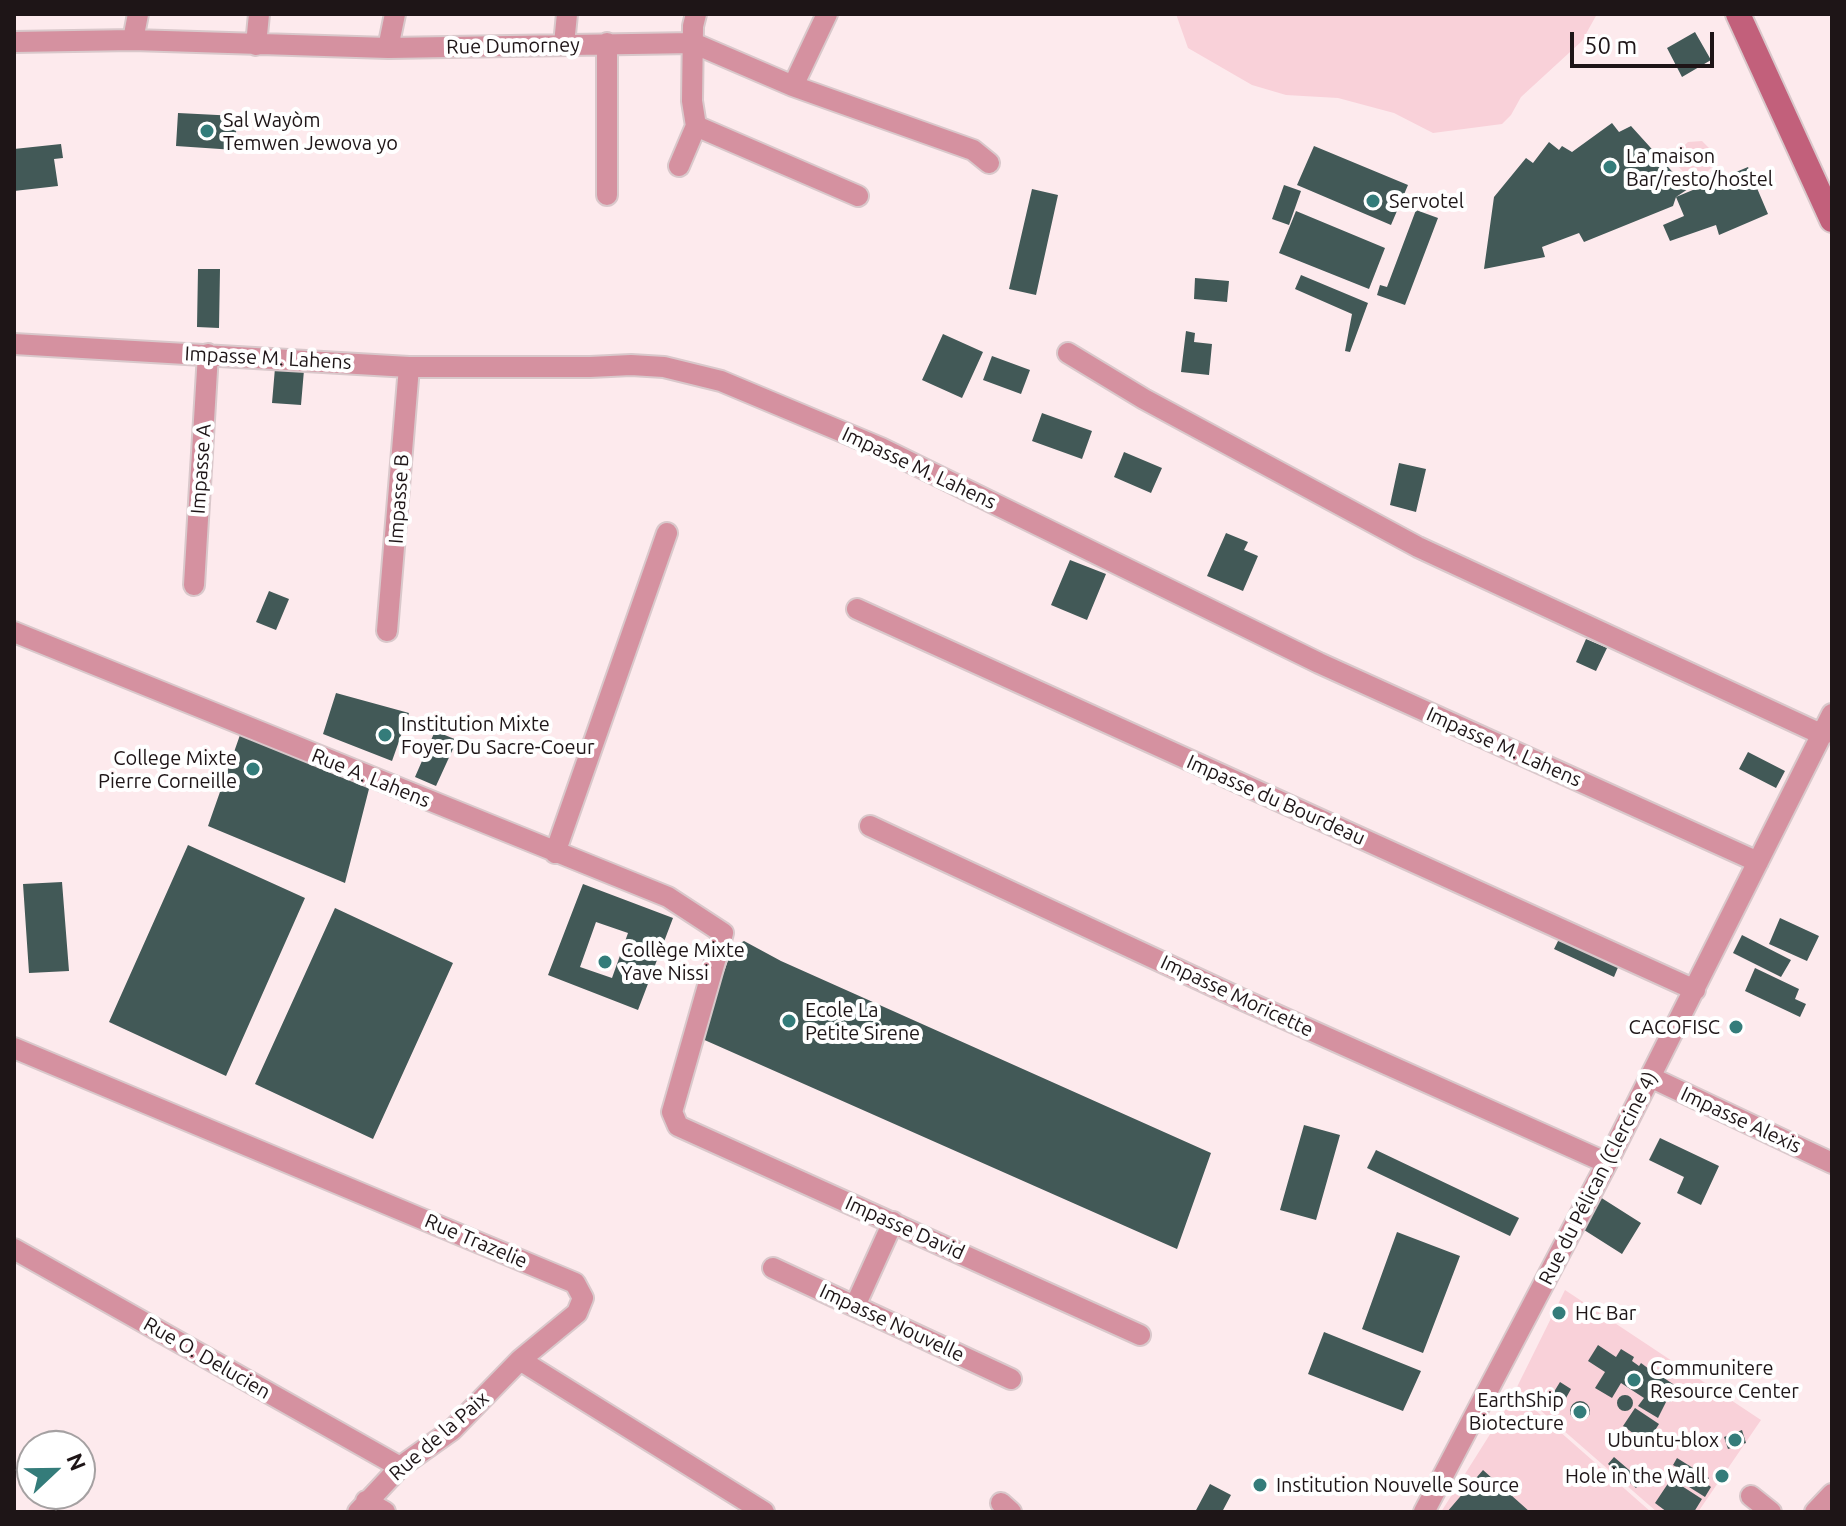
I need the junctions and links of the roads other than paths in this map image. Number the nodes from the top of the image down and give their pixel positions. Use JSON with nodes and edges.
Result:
{"nodes":[{"id":1,"x":138,"y":14,"type":"edge"},
{"id":2,"x":259,"y":14,"type":"edge"},
{"id":3,"x":395,"y":14,"type":"edge"},
{"id":4,"x":567,"y":14,"type":"edge"},
{"id":5,"x":696,"y":14,"type":"edge"},
{"id":6,"x":827,"y":14,"type":"edge"},
{"id":7,"x":1738,"y":14,"type":"edge"},
{"id":8,"x":133,"y":40,"type":"junction"},
{"id":9,"x":14,"y":42,"type":"edge"},
{"id":10,"x":607,"y":43,"type":"junction"},
{"id":11,"x":693,"y":43,"type":"junction"},
{"id":12,"x":564,"y":44,"type":"junction"},
{"id":13,"x":256,"y":45,"type":"junction"},
{"id":14,"x":388,"y":48,"type":"junction"},
{"id":15,"x":793,"y":86,"type":"junction"},
{"id":16,"x":696,"y":126,"type":"junction"},
{"id":17,"x":989,"y":163,"type":"dead end"},
{"id":18,"x":679,"y":166,"type":"dead end"},
{"id":19,"x":607,"y":195,"type":"dead end"},
{"id":20,"x":858,"y":196,"type":"dead end"},
{"id":21,"x":1832,"y":220,"type":"edge"},
{"id":22,"x":14,"y":344,"type":"edge"},
{"id":23,"x":1068,"y":353,"type":"dead end"},
{"id":24,"x":208,"y":354,"type":"junction"},
{"id":25,"x":409,"y":367,"type":"junction"},
{"id":26,"x":667,"y":533,"type":"dead end"},
{"id":27,"x":194,"y":585,"type":"dead end"},
{"id":28,"x":857,"y":609,"type":"dead end"},
{"id":29,"x":387,"y":631,"type":"dead end"},
{"id":30,"x":14,"y":632,"type":"edge"},
{"id":31,"x":1832,"y":714,"type":"edge"},
{"id":32,"x":1823,"y":735,"type":"junction"},
{"id":33,"x":870,"y":826,"type":"dead end"},
{"id":34,"x":555,"y":853,"type":"junction"},
{"id":35,"x":1758,"y":862,"type":"junction"},
{"id":36,"x":1695,"y":990,"type":"junction"},
{"id":37,"x":14,"y":1048,"type":"edge"},
{"id":38,"x":1650,"y":1077,"type":"junction"},
{"id":39,"x":673,"y":1120,"type":"joint"},
{"id":40,"x":1607,"y":1163,"type":"junction"},
{"id":41,"x":1832,"y":1163,"type":"edge"},
{"id":42,"x":893,"y":1222,"type":"junction"},
{"id":43,"x":14,"y":1249,"type":"edge"},
{"id":44,"x":773,"y":1268,"type":"dead end"},
{"id":45,"x":855,"y":1306,"type":"junction"},
{"id":46,"x":1140,"y":1335,"type":"dead end"},
{"id":47,"x":520,"y":1360,"type":"junction"},
{"id":48,"x":1011,"y":1379,"type":"dead end"},
{"id":49,"x":400,"y":1467,"type":"junction"},
{"id":50,"x":1832,"y":1494,"type":"edge"},
{"id":51,"x":1751,"y":1496,"type":"dead end"},
{"id":52,"x":362,"y":1507,"type":"edge"},
{"id":53,"x":385,"y":1512,"type":"edge"},
{"id":54,"x":764,"y":1512,"type":"edge"},
{"id":55,"x":1424,"y":1512,"type":"edge"},
{"id":56,"x":1771,"y":1512,"type":"edge"},
{"id":57,"x":1815,"y":1512,"type":"edge"}],
"edges":[{"from":1,"to":8,"type":"street"},
{"from":2,"to":13,"type":"street"},
{"from":3,"to":14,"type":"street"},
{"from":4,"to":12,"type":"street"},
{"from":5,"to":11,"type":"street"},
{"from":6,"to":15,"type":"street"},
{"from":7,"to":21,"type":"main road"},
{"from":8,"to":9,"type":"street","name":"Rue Dumorney"},
{"from":8,"to":13,"type":"street","name":"Rue Dumorney"},
{"from":10,"to":11,"type":"street","name":"Rue Dumorney"},
{"from":10,"to":12,"type":"street","name":"Rue Dumorney"},
{"from":10,"to":19,"type":"street"},
{"from":11,"to":15,"type":"street","name":"Rue Dumorney"},
{"from":11,"to":16,"type":"street"},
{"from":12,"to":14,"type":"street","name":"Rue Dumorney"},
{"from":13,"to":14,"type":"street","name":"Rue Dumorney"},
{"from":15,"to":17,"type":"street","name":"Rue Dumorney"},
{"from":16,"to":18,"type":"street"},
{"from":16,"to":20,"type":"street"},
{"from":22,"to":24,"type":"street","name":"Impasse M. Lahens"},
{"from":23,"to":32,"type":"street"},
{"from":24,"to":25,"type":"street","name":"Impasse M. Lahens"},
{"from":24,"to":27,"type":"street","name":"Impasse A"},
{"from":25,"to":29,"type":"street","name":"Impasse B"},
{"from":25,"to":35,"type":"street","name":"Impasse M. Lahens"},
{"from":26,"to":34,"type":"street"},
{"from":28,"to":36,"type":"street","name":"Impasse du Bourdeau"},
{"from":30,"to":34,"type":"street","name":"Rue A. Lahens"},
{"from":31,"to":32,"type":"street","name":"Rue du Pélican (Clercine 4)"},
{"from":32,"to":35,"type":"street","name":"Rue du Pélican (Clercine 4)"},
{"from":33,"to":40,"type":"street","name":"Impasse Moricette"},
{"from":34,"to":39,"type":"street","name":"Rue A. Lahens"},
{"from":35,"to":36,"type":"street","name":"Rue du Pélican (Clercine 4)"},
{"from":36,"to":38,"type":"street","name":"Rue du Pélican (Clercine 4)"},
{"from":37,"to":47,"type":"street","name":"Rue Trazelie"},
{"from":38,"to":40,"type":"street","name":"Rue du Pélican (Clercine 4)"},
{"from":38,"to":41,"type":"street","name":"Impasse Alexis"},
{"from":39,"to":42,"type":"street","name":"Impasse David"},
{"from":40,"to":55,"type":"street","name":"Rue du Pélican (Clercine 4)"},
{"from":42,"to":45,"type":"street"},
{"from":42,"to":46,"type":"street","name":"Impasse David"},
{"from":43,"to":49,"type":"street","name":"Rue O. Delucien"},
{"from":44,"to":45,"type":"street","name":"Impasse Nouvelle"},
{"from":45,"to":48,"type":"street","name":"Impasse Nouvelle"},
{"from":47,"to":49,"type":"street","name":"Rue de la Paix"},
{"from":47,"to":54,"type":"street"},
{"from":49,"to":52,"type":"street","name":"Rue de la Paix"},
{"from":50,"to":57,"type":"street"},
{"from":51,"to":56,"type":"street"},
{"from":52,"to":53,"type":"street"}]}
